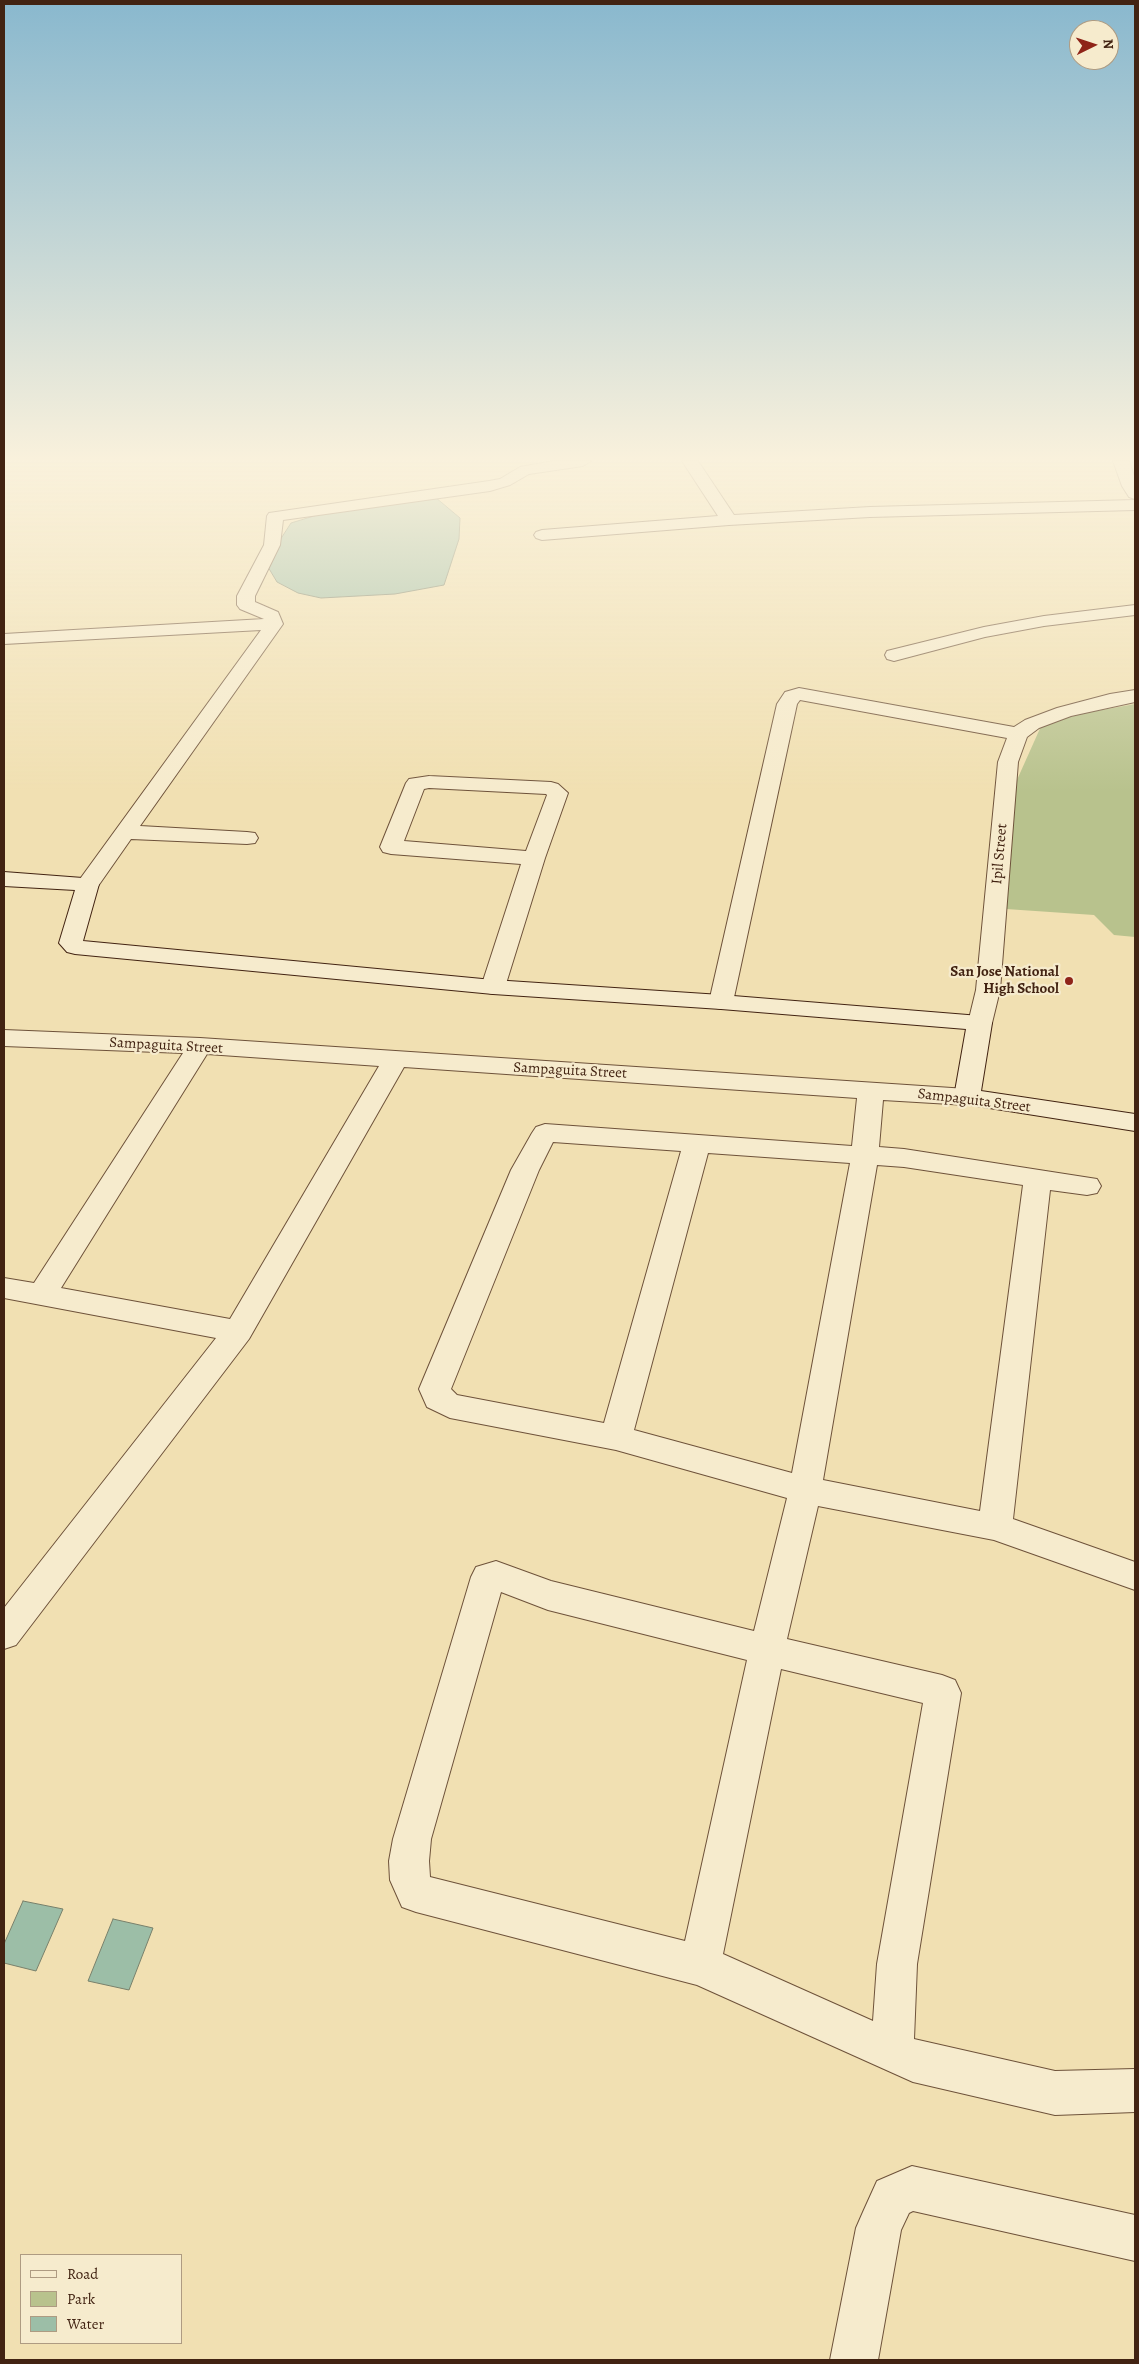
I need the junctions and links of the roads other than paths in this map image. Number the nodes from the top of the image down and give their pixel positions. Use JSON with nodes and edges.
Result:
{"nodes":[{"id":1,"x":260,"y":571,"type":"edge"},
{"id":2,"x":1135,"y":610,"type":"edge"},
{"id":3,"x":273,"y":620,"type":"junction"},
{"id":4,"x":4,"y":639,"type":"edge"},
{"id":5,"x":894,"y":655,"type":"dead end"},
{"id":6,"x":1135,"y":696,"type":"edge"},
{"id":7,"x":1018,"y":734,"type":"junction"},
{"id":8,"x":125,"y":832,"type":"junction"},
{"id":9,"x":247,"y":838,"type":"dead end"},
{"id":10,"x":534,"y":858,"type":"junction"},
{"id":11,"x":4,"y":879,"type":"edge"},
{"id":12,"x":88,"y":884,"type":"junction"},
{"id":13,"x":493,"y":987,"type":"junction"},
{"id":14,"x":722,"y":1002,"type":"junction"},
{"id":15,"x":980,"y":1023,"type":"junction"},
{"id":16,"x":15,"y":1039,"type":"edge"},
{"id":17,"x":200,"y":1046,"type":"junction"},
{"id":18,"x":4,"y":1058,"type":"edge"},
{"id":19,"x":396,"y":1061,"type":"junction"},
{"id":20,"x":871,"y":1090,"type":"junction"},
{"id":21,"x":967,"y":1097,"type":"junction"},
{"id":22,"x":1135,"y":1123,"type":"edge"},
{"id":23,"x":697,"y":1143,"type":"junction"},
{"id":24,"x":864,"y":1155,"type":"junction"},
{"id":25,"x":1038,"y":1178,"type":"junction"},
{"id":26,"x":1087,"y":1186,"type":"dead end"},
{"id":27,"x":4,"y":1288,"type":"edge"},
{"id":28,"x":42,"y":1294,"type":"junction"},
{"id":29,"x":238,"y":1332,"type":"junction"},
{"id":30,"x":616,"y":1438,"type":"junction"},
{"id":31,"x":805,"y":1490,"type":"junction"},
{"id":32,"x":995,"y":1527,"type":"junction"},
{"id":33,"x":1135,"y":1576,"type":"edge"},
{"id":34,"x":4,"y":1634,"type":"edge"},
{"id":35,"x":767,"y":1650,"type":"junction"},
{"id":36,"x":700,"y":1965,"type":"junction"},
{"id":37,"x":892,"y":2051,"type":"junction"},
{"id":38,"x":1135,"y":2091,"type":"edge"},
{"id":39,"x":1135,"y":2238,"type":"edge"},
{"id":40,"x":854,"y":2360,"type":"edge"}],
"edges":[{"from":1,"to":3,"type":"street"},
{"from":2,"to":5,"type":"street"},
{"from":3,"to":4,"type":"street"},
{"from":3,"to":8,"type":"street"},
{"from":6,"to":7,"type":"street"},
{"from":7,"to":14,"type":"street"},
{"from":7,"to":15,"type":"street","name":"Ipil Street"},
{"from":8,"to":9,"type":"street"},
{"from":8,"to":12,"type":"street"},
{"from":10,"to":10,"type":"street"},
{"from":10,"to":13,"type":"street"},
{"from":11,"to":12,"type":"street"},
{"from":12,"to":13,"type":"street"},
{"from":13,"to":14,"type":"street"},
{"from":14,"to":15,"type":"street"},
{"from":15,"to":21,"type":"street","name":"Ipil Street"},
{"from":16,"to":17,"type":"street","name":"Sampaguita Street"},
{"from":16,"to":18,"type":"street"},
{"from":17,"to":19,"type":"street","name":"Sampaguita Street"},
{"from":17,"to":28,"type":"street"},
{"from":19,"to":20,"type":"street","name":"Sampaguita Street"},
{"from":19,"to":29,"type":"street"},
{"from":20,"to":21,"type":"street","name":"Sampaguita Street"},
{"from":20,"to":24,"type":"street"},
{"from":21,"to":22,"type":"street","name":"Sampaguita Street"},
{"from":23,"to":24,"type":"street"},
{"from":23,"to":30,"type":"street"},
{"from":23,"to":30,"type":"street"},
{"from":24,"to":25,"type":"street"},
{"from":24,"to":31,"type":"street"},
{"from":25,"to":26,"type":"street"},
{"from":25,"to":32,"type":"street"},
{"from":27,"to":28,"type":"street"},
{"from":28,"to":29,"type":"street"},
{"from":29,"to":34,"type":"street"},
{"from":30,"to":31,"type":"street"},
{"from":31,"to":32,"type":"street"},
{"from":31,"to":35,"type":"street"},
{"from":32,"to":33,"type":"street"},
{"from":35,"to":36,"type":"street"},
{"from":35,"to":36,"type":"street"},
{"from":35,"to":37,"type":"street"},
{"from":36,"to":37,"type":"street"},
{"from":37,"to":38,"type":"street"},
{"from":39,"to":40,"type":"street"}]}
